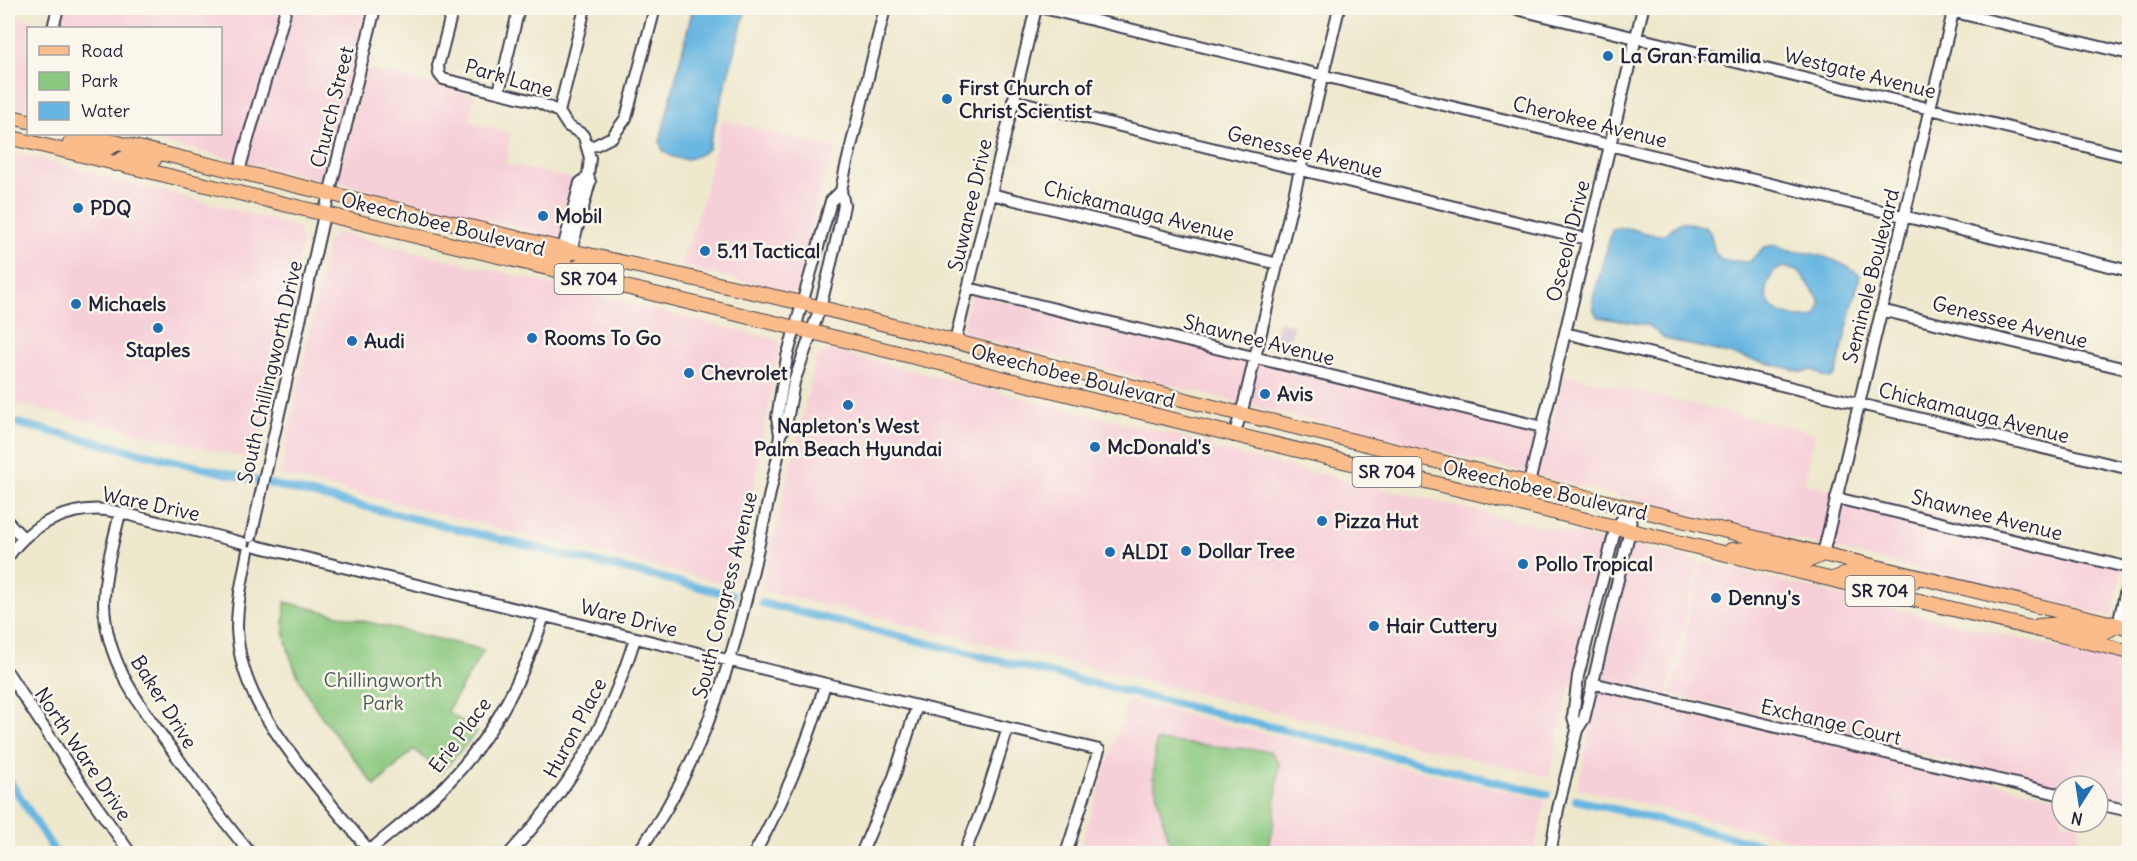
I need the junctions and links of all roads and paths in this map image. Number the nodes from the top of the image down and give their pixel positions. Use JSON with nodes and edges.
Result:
{"nodes":[{"id":1,"x":58,"y":8,"type":"edge"},
{"id":2,"x":285,"y":8,"type":"edge"},
{"id":3,"x":375,"y":8,"type":"edge"},
{"id":4,"x":453,"y":8,"type":"edge"},
{"id":5,"x":519,"y":8,"type":"edge"},
{"id":6,"x":585,"y":8,"type":"edge"},
{"id":7,"x":655,"y":8,"type":"edge"},
{"id":8,"x":885,"y":8,"type":"edge"},
{"id":9,"x":1036,"y":8,"type":"edge"},
{"id":10,"x":1043,"y":8,"type":"edge"},
{"id":11,"x":1339,"y":8,"type":"edge"},
{"id":12,"x":1512,"y":8,"type":"edge"},
{"id":13,"x":1643,"y":8,"type":"edge"},
{"id":14,"x":1938,"y":8,"type":"edge"},
{"id":15,"x":1953,"y":9,"type":"edge"},
{"id":16,"x":53,"y":27,"type":"edge"},
{"id":17,"x":1636,"y":38,"type":"junction"},
{"id":18,"x":2130,"y":54,"type":"edge"},
{"id":19,"x":1323,"y":75,"type":"junction"},
{"id":20,"x":499,"y":92,"type":"junction"},
{"id":21,"x":1013,"y":100,"type":"junction"},
{"id":22,"x":1930,"y":108,"type":"junction"},
{"id":23,"x":559,"y":112,"type":"junction"},
{"id":24,"x":8,"y":116,"type":"edge"},
{"id":25,"x":27,"y":121,"type":"edge"},
{"id":26,"x":84,"y":135,"type":"edge"},
{"id":27,"x":13,"y":139,"type":"edge"},
{"id":28,"x":119,"y":143,"type":"junction"},
{"id":29,"x":1610,"y":145,"type":"junction"},
{"id":30,"x":588,"y":147,"type":"junction"},
{"id":31,"x":2130,"y":157,"type":"edge"},
{"id":32,"x":189,"y":159,"type":"junction"},
{"id":33,"x":115,"y":164,"type":"junction"},
{"id":34,"x":1300,"y":170,"type":"junction"},
{"id":35,"x":239,"y":172,"type":"junction"},
{"id":36,"x":841,"y":191,"type":"junction"},
{"id":37,"x":330,"y":194,"type":"junction"},
{"id":38,"x":991,"y":194,"type":"junction"},
{"id":39,"x":324,"y":215,"type":"junction"},
{"id":40,"x":1904,"y":216,"type":"junction"},
{"id":41,"x":1587,"y":239,"type":"junction"},
{"id":42,"x":567,"y":250,"type":"junction"},
{"id":43,"x":488,"y":255,"type":"junction"},
{"id":44,"x":1278,"y":264,"type":"junction"},
{"id":45,"x":634,"y":265,"type":"junction"},
{"id":46,"x":2130,"y":271,"type":"edge"},
{"id":47,"x":570,"y":274,"type":"junction"},
{"id":48,"x":968,"y":288,"type":"junction"},
{"id":49,"x":802,"y":303,"type":"junction"},
{"id":50,"x":820,"y":308,"type":"junction"},
{"id":51,"x":1881,"y":310,"type":"junction"},
{"id":52,"x":794,"y":329,"type":"junction"},
{"id":53,"x":811,"y":332,"type":"junction"},
{"id":54,"x":1565,"y":333,"type":"junction"},
{"id":55,"x":955,"y":342,"type":"junction"},
{"id":56,"x":1255,"y":358,"type":"junction"},
{"id":57,"x":2130,"y":370,"type":"edge"},
{"id":58,"x":1859,"y":404,"type":"junction"},
{"id":59,"x":1241,"y":414,"type":"junction"},
{"id":60,"x":1542,"y":427,"type":"junction"},
{"id":61,"x":780,"y":434,"type":"junction"},
{"id":62,"x":1234,"y":436,"type":"junction"},
{"id":63,"x":2130,"y":469,"type":"edge"},
{"id":64,"x":1529,"y":483,"type":"junction"},
{"id":65,"x":1836,"y":498,"type":"junction"},
{"id":66,"x":1631,"y":508,"type":"junction"},
{"id":67,"x":120,"y":513,"type":"junction"},
{"id":68,"x":8,"y":522,"type":"edge"},
{"id":69,"x":1623,"y":529,"type":"junction"},
{"id":70,"x":23,"y":538,"type":"junction"},
{"id":71,"x":250,"y":544,"type":"junction"},
{"id":72,"x":1710,"y":550,"type":"junction"},
{"id":73,"x":1823,"y":554,"type":"junction"},
{"id":74,"x":8,"y":557,"type":"edge"},
{"id":75,"x":2130,"y":570,"type":"edge"},
{"id":76,"x":1832,"y":579,"type":"junction"},
{"id":77,"x":1942,"y":583,"type":"junction"},
{"id":78,"x":1594,"y":615,"type":"junction"},
{"id":79,"x":544,"y":616,"type":"junction"},
{"id":80,"x":2027,"y":627,"type":"junction"},
{"id":81,"x":2124,"y":627,"type":"edge"},
{"id":82,"x":1604,"y":636,"type":"junction"},
{"id":83,"x":635,"y":638,"type":"junction"},
{"id":84,"x":2130,"y":640,"type":"edge"},
{"id":85,"x":2108,"y":647,"type":"junction"},
{"id":86,"x":2130,"y":652,"type":"edge"},
{"id":87,"x":730,"y":661,"type":"junction"},
{"id":88,"x":8,"y":673,"type":"edge"},
{"id":89,"x":1593,"y":683,"type":"junction"},
{"id":90,"x":825,"y":684,"type":"junction"},
{"id":91,"x":917,"y":706,"type":"junction"},
{"id":92,"x":1008,"y":728,"type":"junction"},
{"id":93,"x":1577,"y":730,"type":"junction"},
{"id":94,"x":2050,"y":792,"type":"edge"},
{"id":95,"x":2110,"y":807,"type":"edge"},
{"id":96,"x":2130,"y":811,"type":"edge"},
{"id":97,"x":371,"y":852,"type":"edge"},
{"id":98,"x":131,"y":854,"type":"edge"},
{"id":99,"x":250,"y":854,"type":"edge"},
{"id":100,"x":509,"y":854,"type":"edge"},
{"id":101,"x":637,"y":854,"type":"edge"},
{"id":102,"x":754,"y":854,"type":"edge"},
{"id":103,"x":861,"y":854,"type":"edge"},
{"id":104,"x":964,"y":854,"type":"edge"},
{"id":105,"x":1066,"y":854,"type":"edge"},
{"id":106,"x":1550,"y":854,"type":"edge"}],
"edges":[{"from":1,"to":16,"type":"street"},
{"from":2,"to":35,"type":"street"},
{"from":3,"to":37,"type":"street","name":"Church Street"},
{"from":4,"to":20,"type":"street","name":"Park Lane"},
{"from":5,"to":20,"type":"street"},
{"from":6,"to":23,"type":"street"},
{"from":7,"to":30,"type":"street"},
{"from":8,"to":36,"type":"street"},
{"from":9,"to":21,"type":"street","name":"Suwanee Drive"},
{"from":10,"to":19,"type":"street","name":"Cherokee Avenue"},
{"from":11,"to":19,"type":"street"},
{"from":12,"to":17,"type":"street","name":"Westgate Avenue"},
{"from":13,"to":17,"type":"street","name":"Osceola Drive"},
{"from":14,"to":15,"type":"street"},
{"from":15,"to":18,"type":"street"},
{"from":15,"to":22,"type":"street","name":"Seminole Boulevard"},
{"from":17,"to":22,"type":"street","name":"Westgate Avenue"},
{"from":17,"to":29,"type":"street","name":"Osceola Drive"},
{"from":19,"to":29,"type":"street","name":"Cherokee Avenue"},
{"from":19,"to":34,"type":"street"},
{"from":20,"to":23,"type":"street","name":"Park Lane"},
{"from":21,"to":34,"type":"street","name":"Genessee Avenue"},
{"from":21,"to":38,"type":"street","name":"Suwanee Drive"},
{"from":22,"to":31,"type":"street","name":"Westgate Avenue"},
{"from":22,"to":40,"type":"street","name":"Seminole Boulevard"},
{"from":23,"to":30,"type":"street","name":"Park Lane"},
{"from":24,"to":25,"type":"main road"},
{"from":26,"to":28,"type":"main road","name":"Okeechobee Boulevard","number":"SR 704"},
{"from":27,"to":28,"type":"main road"},
{"from":27,"to":33,"type":"main road","name":"Okeechobee Boulevard","number":"SR 704"},
{"from":28,"to":32,"type":"main road","name":"Okeechobee Boulevard","number":"SR 704"},
{"from":29,"to":40,"type":"street","name":"Cherokee Avenue"},
{"from":29,"to":41,"type":"street","name":"Osceola Drive"},
{"from":30,"to":42,"type":"street"},
{"from":32,"to":33,"type":"main road"},
{"from":32,"to":35,"type":"main road","name":"Okeechobee Boulevard","number":"SR 704"},
{"from":33,"to":39,"type":"main road","name":"Okeechobee Boulevard","number":"SR 704"},
{"from":34,"to":41,"type":"street","name":"Genessee Avenue"},
{"from":34,"to":44,"type":"street"},
{"from":35,"to":37,"type":"main road","name":"Okeechobee Boulevard","number":"SR 704"},
{"from":36,"to":49,"type":"street","name":"South Congress Avenue"},
{"from":36,"to":50,"type":"street","name":"South Congress Avenue"},
{"from":37,"to":39,"type":"street","name":"Church Street"},
{"from":37,"to":42,"type":"main road","name":"Okeechobee Boulevard","number":"SR 704"},
{"from":38,"to":44,"type":"street","name":"Chickamauga Avenue"},
{"from":38,"to":48,"type":"street","name":"Suwanee Drive"},
{"from":39,"to":43,"type":"main road","name":"Okeechobee Boulevard","number":"SR 704"},
{"from":39,"to":71,"type":"street","name":"South Chillingworth Drive"},
{"from":40,"to":46,"type":"street","name":"Cherokee Avenue"},
{"from":40,"to":51,"type":"street","name":"Seminole Boulevard"},
{"from":41,"to":54,"type":"street","name":"Osceola Drive"},
{"from":42,"to":43,"type":"main road"},
{"from":42,"to":45,"type":"main road","name":"Okeechobee Boulevard","number":"SR 704"},
{"from":43,"to":47,"type":"main road","name":"Okeechobee Boulevard","number":"SR 704"},
{"from":44,"to":56,"type":"street"},
{"from":45,"to":47,"type":"main road"},
{"from":45,"to":49,"type":"main road","name":"Okeechobee Boulevard","number":"SR 704"},
{"from":47,"to":52,"type":"main road","name":"Okeechobee Boulevard","number":"SR 704"},
{"from":48,"to":55,"type":"street","name":"Suwanee Drive"},
{"from":48,"to":56,"type":"street","name":"Shawnee Avenue"},
{"from":49,"to":50,"type":"main road","name":"Okeechobee Boulevard","number":"SR 704"},
{"from":49,"to":52,"type":"street","name":"South Congress Avenue"},
{"from":50,"to":53,"type":"street","name":"South Congress Avenue"},
{"from":50,"to":55,"type":"main road","name":"Okeechobee Boulevard","number":"SR 704"},
{"from":51,"to":57,"type":"street","name":"Genessee Avenue"},
{"from":51,"to":58,"type":"street","name":"Seminole Boulevard"},
{"from":52,"to":53,"type":"main road","name":"Okeechobee Boulevard","number":"SR 704"},
{"from":52,"to":61,"type":"street","name":"South Congress Avenue"},
{"from":53,"to":61,"type":"street","name":"South Congress Avenue"},
{"from":53,"to":62,"type":"main road","name":"Okeechobee Boulevard","number":"SR 704"},
{"from":54,"to":58,"type":"street","name":"Chickamauga Avenue"},
{"from":54,"to":60,"type":"street","name":"Osceola Drive"},
{"from":55,"to":59,"type":"main road","name":"Okeechobee Boulevard","number":"SR 704"},
{"from":56,"to":59,"type":"street"},
{"from":56,"to":60,"type":"street","name":"Shawnee Avenue"},
{"from":58,"to":63,"type":"street","name":"Chickamauga Avenue"},
{"from":58,"to":65,"type":"street","name":"Seminole Boulevard"},
{"from":59,"to":62,"type":"street"},
{"from":59,"to":64,"type":"main road","name":"Okeechobee Boulevard","number":"SR 704"},
{"from":60,"to":64,"type":"street","name":"Osceola Drive"},
{"from":61,"to":87,"type":"street","name":"South Congress Avenue"},
{"from":62,"to":69,"type":"main road","name":"Okeechobee Boulevard","number":"SR 704"},
{"from":64,"to":66,"type":"main road","name":"Okeechobee Boulevard","number":"SR 704"},
{"from":65,"to":73,"type":"street","name":"Seminole Boulevard"},
{"from":65,"to":75,"type":"street","name":"Shawnee Avenue"},
{"from":66,"to":69,"type":"street"},
{"from":66,"to":73,"type":"main road","name":"Okeechobee Boulevard","number":"SR 704"},
{"from":67,"to":70,"type":"street","name":"Ware Drive"},
{"from":67,"to":71,"type":"street","name":"Ware Drive"},
{"from":67,"to":99,"type":"street","name":"Baker Drive"},
{"from":68,"to":70,"type":"street"},
{"from":69,"to":72,"type":"main road","name":"Okeechobee Boulevard","number":"SR 704"},
{"from":69,"to":78,"type":"street"},
{"from":69,"to":82,"type":"street"},
{"from":70,"to":74,"type":"street"},
{"from":71,"to":79,"type":"street","name":"Ware Drive"},
{"from":71,"to":97,"type":"street","name":"South Chillingworth Drive"},
{"from":72,"to":73,"type":"main road"},
{"from":72,"to":76,"type":"main road","name":"Okeechobee Boulevard","number":"SR 704"},
{"from":73,"to":77,"type":"main road","name":"Okeechobee Boulevard","number":"SR 704"},
{"from":75,"to":81,"type":"street"},
{"from":76,"to":77,"type":"main road"},
{"from":76,"to":80,"type":"main road","name":"Okeechobee Boulevard","number":"SR 704"},
{"from":77,"to":81,"type":"main road","name":"Okeechobee Boulevard","number":"SR 704"},
{"from":78,"to":82,"type":"street"},
{"from":78,"to":93,"type":"street"},
{"from":79,"to":83,"type":"street","name":"Ware Drive"},
{"from":79,"to":97,"type":"street","name":"Erie Place"},
{"from":80,"to":81,"type":"main road"},
{"from":80,"to":85,"type":"main road","name":"Okeechobee Boulevard","number":"SR 704"},
{"from":82,"to":89,"type":"street"},
{"from":83,"to":87,"type":"street","name":"Ware Drive"},
{"from":83,"to":100,"type":"street","name":"Huron Place"},
{"from":84,"to":85,"type":"main road"},
{"from":85,"to":86,"type":"main road","name":"Okeechobee Boulevard","number":"SR 704"},
{"from":87,"to":90,"type":"street","name":"Ware Drive"},
{"from":87,"to":101,"type":"street","name":"South Congress Avenue"},
{"from":88,"to":98,"type":"street","name":"North Ware Drive"},
{"from":89,"to":93,"type":"street"},
{"from":89,"to":94,"type":"street","name":"Exchange Court"},
{"from":90,"to":91,"type":"street","name":"Ware Drive"},
{"from":90,"to":102,"type":"street"},
{"from":91,"to":92,"type":"street","name":"Ware Drive"},
{"from":91,"to":103,"type":"street"},
{"from":92,"to":104,"type":"street"},
{"from":92,"to":105,"type":"street","name":"Ware Drive"},
{"from":93,"to":106,"type":"street"},
{"from":95,"to":96,"type":"street"}]}
